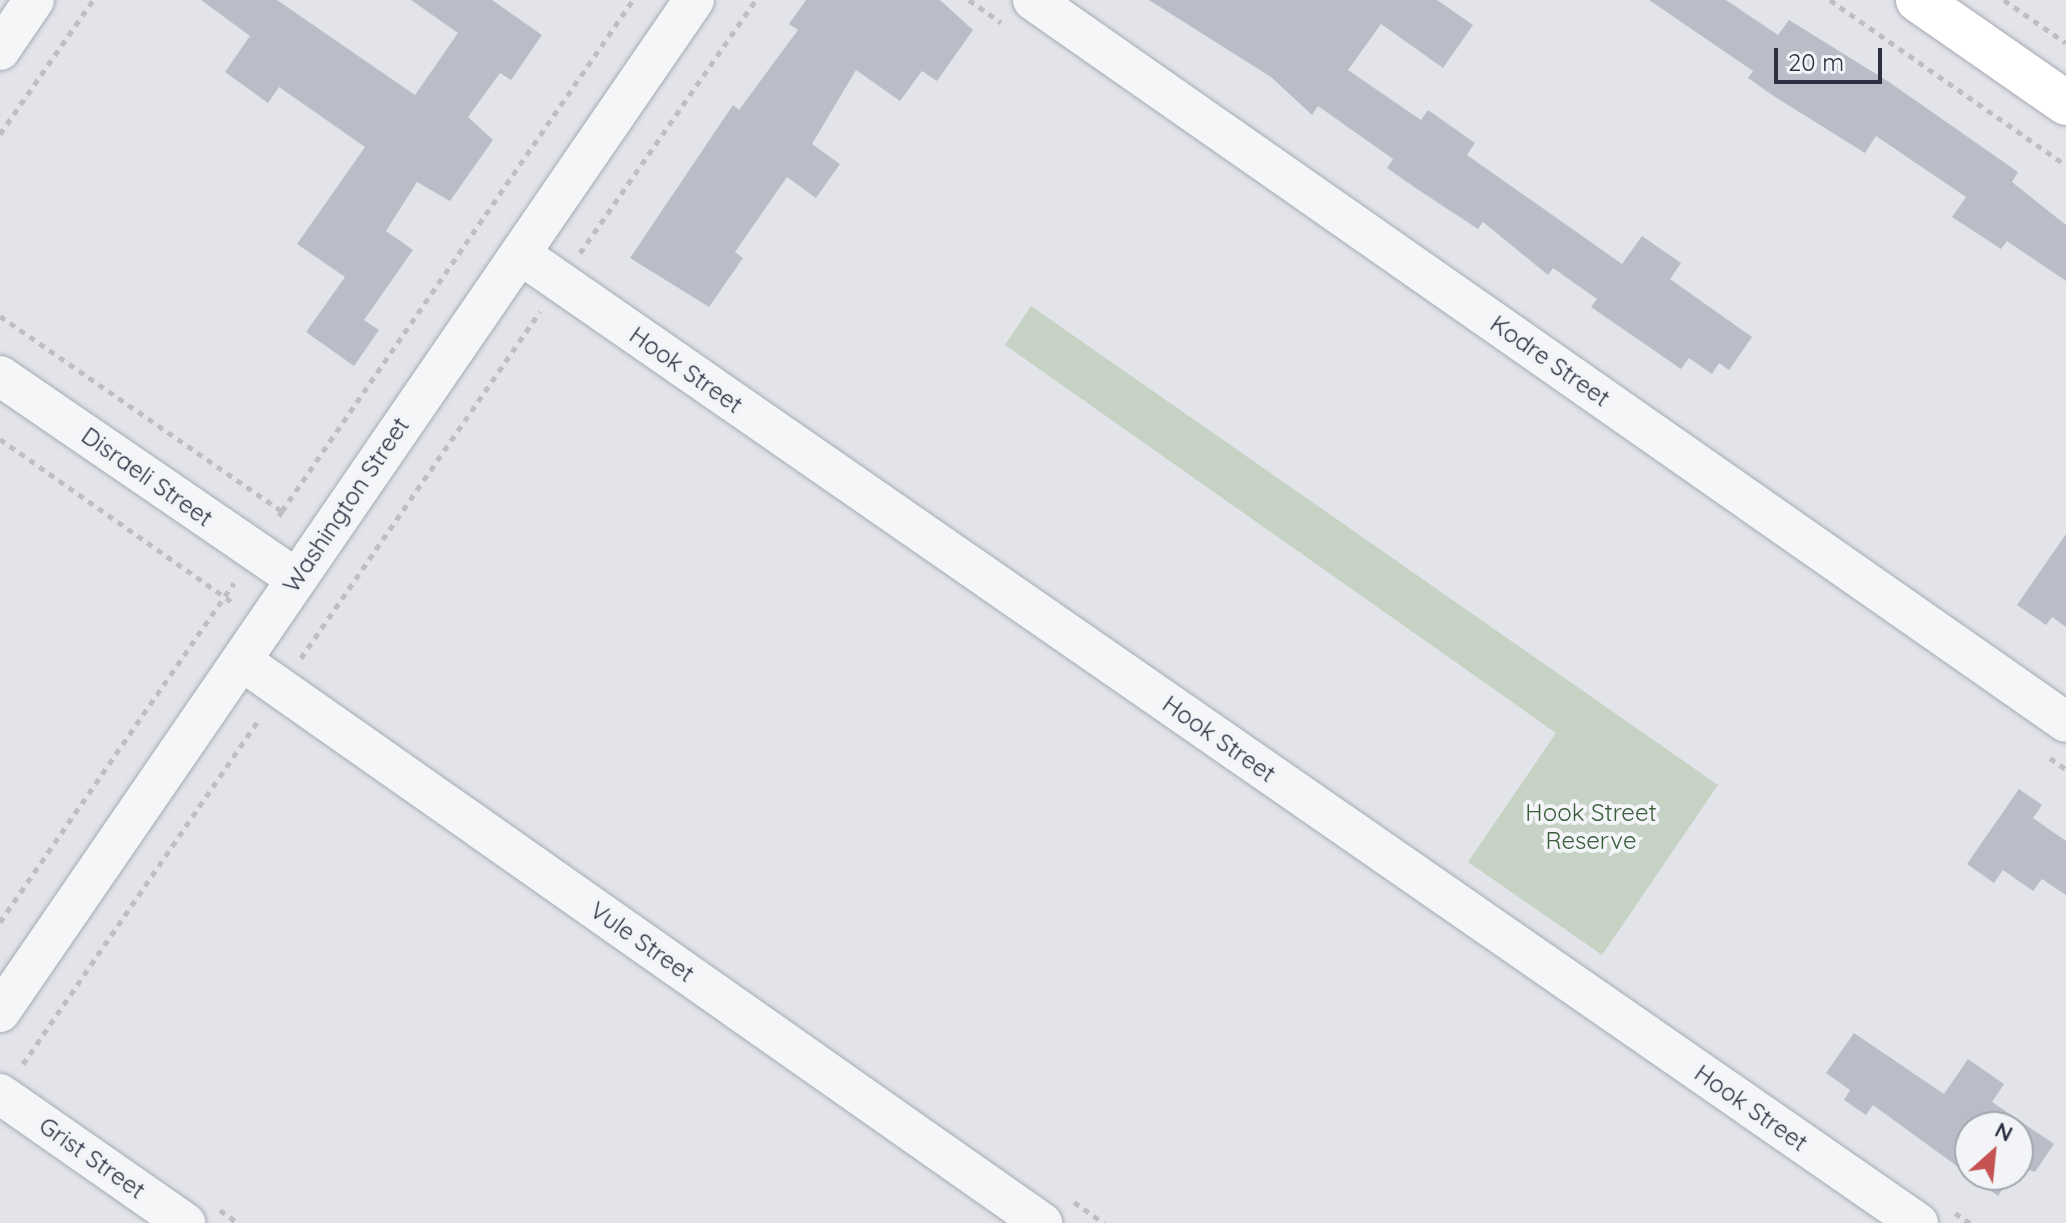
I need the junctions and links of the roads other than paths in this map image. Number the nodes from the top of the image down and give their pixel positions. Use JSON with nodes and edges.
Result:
{"nodes":[{"id":1,"x":34,"y":0,"type":"edge"},
{"id":2,"x":694,"y":0,"type":"edge"},
{"id":3,"x":1033,"y":0,"type":"edge"},
{"id":4,"x":1918,"y":0,"type":"edge"},
{"id":5,"x":0,"y":50,"type":"edge"},
{"id":6,"x":2066,"y":103,"type":"edge"},
{"id":7,"x":520,"y":254,"type":"junction"},
{"id":8,"x":0,"y":376,"type":"edge"},
{"id":9,"x":295,"y":578,"type":"junction"},
{"id":10,"x":242,"y":661,"type":"junction"},
{"id":11,"x":2066,"y":722,"type":"edge"},
{"id":12,"x":0,"y":1012,"type":"edge"},
{"id":13,"x":1,"y":1094,"type":"edge"},
{"id":14,"x":185,"y":1223,"type":"edge"},
{"id":15,"x":1042,"y":1223,"type":"edge"},
{"id":16,"x":1918,"y":1223,"type":"edge"}],
"edges":[{"from":1,"to":5,"type":"street"},
{"from":2,"to":7,"type":"street","name":"Washington Street"},
{"from":3,"to":11,"type":"street","name":"Kodre Street"},
{"from":4,"to":6,"type":"main road"},
{"from":7,"to":9,"type":"street","name":"Washington Street"},
{"from":7,"to":16,"type":"street","name":"Hook Street"},
{"from":8,"to":9,"type":"street","name":"Disraeli Street"},
{"from":9,"to":10,"type":"street","name":"Washington Street"},
{"from":10,"to":12,"type":"street","name":"Washington Street"},
{"from":10,"to":15,"type":"street","name":"Vule Street"},
{"from":13,"to":14,"type":"street","name":"Grist Street"}]}
